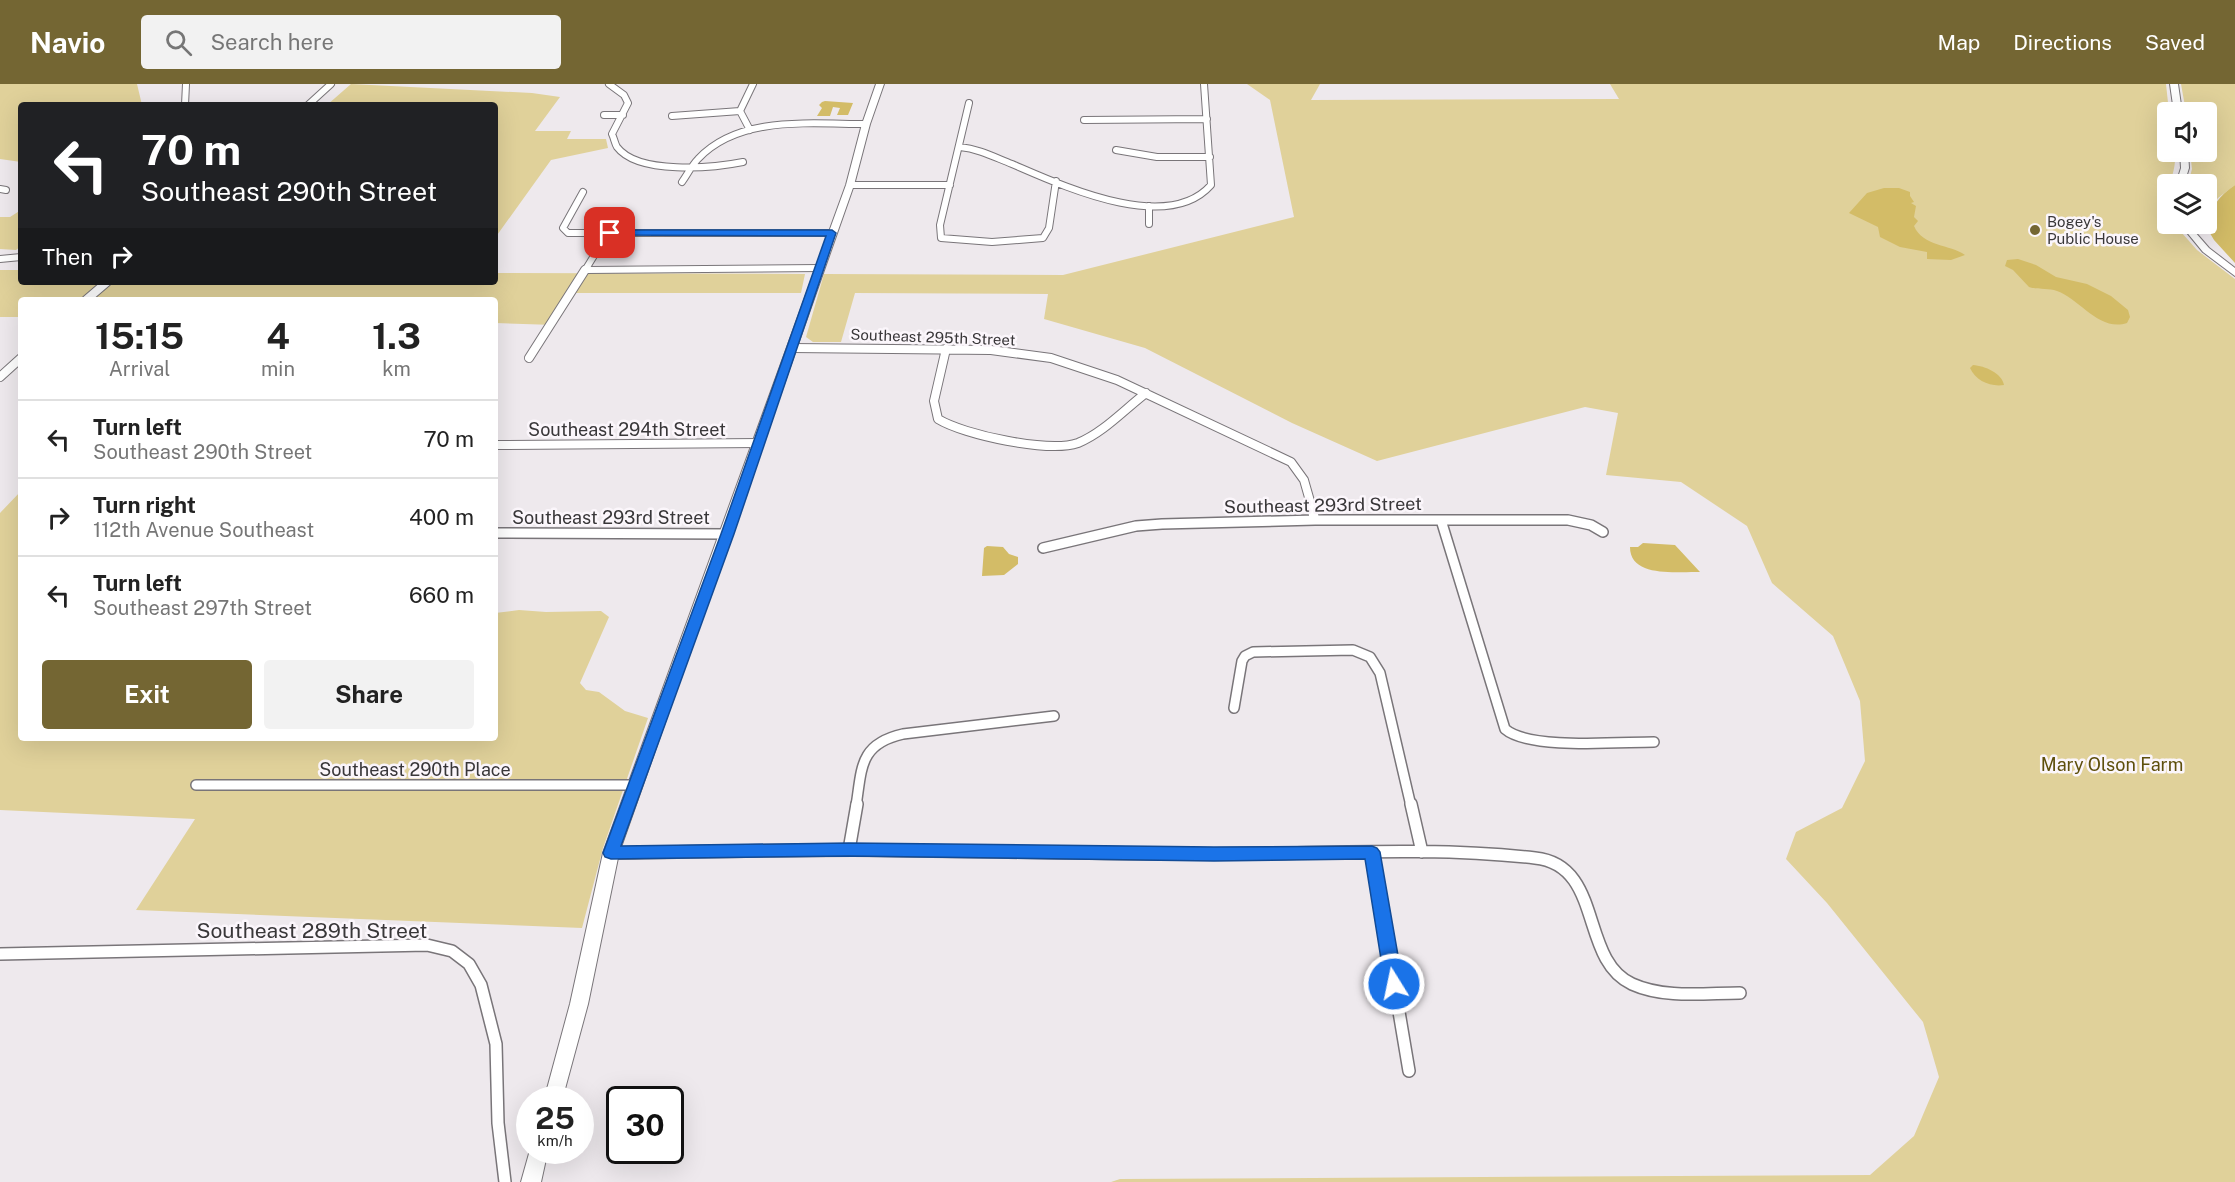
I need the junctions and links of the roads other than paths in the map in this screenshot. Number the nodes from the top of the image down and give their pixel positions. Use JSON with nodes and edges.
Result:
{"nodes":[{"id":1,"x":186,"y":84,"type":"edge"},
{"id":2,"x":332,"y":84,"type":"edge"},
{"id":3,"x":753,"y":84,"type":"edge"},
{"id":4,"x":880,"y":84,"type":"edge"},
{"id":5,"x":1204,"y":84,"type":"edge"},
{"id":6,"x":2174,"y":84,"type":"edge"},
{"id":7,"x":614,"y":85,"type":"edge"},
{"id":8,"x":185,"y":102,"type":"edge"},
{"id":9,"x":311,"y":102,"type":"edge"},
{"id":10,"x":2177,"y":102,"type":"edge"},
{"id":11,"x":969,"y":103,"type":"dead end"},
{"id":12,"x":740,"y":111,"type":"junction"},
{"id":13,"x":604,"y":115,"type":"dead end"},
{"id":14,"x":623,"y":115,"type":"junction"},
{"id":15,"x":672,"y":116,"type":"dead end"},
{"id":16,"x":1207,"y":119,"type":"junction"},
{"id":17,"x":1084,"y":120,"type":"dead end"},
{"id":18,"x":866,"y":124,"type":"junction"},
{"id":19,"x":750,"y":130,"type":"junction"},
{"id":20,"x":960,"y":147,"type":"junction"},
{"id":21,"x":1116,"y":150,"type":"dead end"},
{"id":22,"x":1210,"y":157,"type":"junction"},
{"id":23,"x":743,"y":162,"type":"dead end"},
{"id":24,"x":689,"y":167,"type":"junction"},
{"id":25,"x":1056,"y":181,"type":"junction"},
{"id":26,"x":682,"y":182,"type":"dead end"},
{"id":27,"x":850,"y":185,"type":"junction"},
{"id":28,"x":950,"y":185,"type":"junction"},
{"id":29,"x":583,"y":192,"type":"dead end"},
{"id":30,"x":1149,"y":207,"type":"junction"},
{"id":31,"x":1149,"y":224,"type":"dead end"},
{"id":32,"x":832,"y":233,"type":"junction"},
{"id":33,"x":2192,"y":234,"type":"edge"},
{"id":34,"x":603,"y":241,"type":"dead end"},
{"id":35,"x":18,"y":257,"type":"edge"},
{"id":36,"x":0,"y":259,"type":"edge"},
{"id":37,"x":820,"y":268,"type":"junction"},
{"id":38,"x":586,"y":270,"type":"junction"},
{"id":39,"x":2235,"y":273,"type":"edge"},
{"id":40,"x":103,"y":285,"type":"edge"},
{"id":41,"x":89,"y":297,"type":"edge"},
{"id":42,"x":792,"y":348,"type":"junction"},
{"id":43,"x":946,"y":349,"type":"junction"},
{"id":44,"x":529,"y":358,"type":"dead end"},
{"id":45,"x":18,"y":361,"type":"edge"},
{"id":46,"x":0,"y":377,"type":"edge"},
{"id":47,"x":1146,"y":393,"type":"junction"},
{"id":48,"x":759,"y":443,"type":"junction"},
{"id":49,"x":498,"y":445,"type":"edge"},
{"id":50,"x":1315,"y":520,"type":"junction"},
{"id":51,"x":1441,"y":520,"type":"junction"},
{"id":52,"x":1603,"y":532,"type":"dead end"},
{"id":53,"x":498,"y":533,"type":"edge"},
{"id":54,"x":727,"y":534,"type":"junction"},
{"id":55,"x":1043,"y":548,"type":"dead end"},
{"id":56,"x":1234,"y":708,"type":"dead end"},
{"id":57,"x":1054,"y":716,"type":"dead end"},
{"id":58,"x":1654,"y":742,"type":"dead end"},
{"id":59,"x":196,"y":785,"type":"dead end"},
{"id":60,"x":634,"y":785,"type":"junction"},
{"id":61,"x":849,"y":849,"type":"junction"},
{"id":62,"x":1372,"y":852,"type":"junction"},
{"id":63,"x":1422,"y":852,"type":"junction"},
{"id":64,"x":611,"y":853,"type":"junction"},
{"id":65,"x":0,"y":954,"type":"edge"},
{"id":66,"x":1740,"y":993,"type":"dead end"},
{"id":67,"x":1409,"y":1071,"type":"dead end"},
{"id":68,"x":557,"y":1086,"type":"edge"},
{"id":69,"x":536,"y":1164,"type":"edge"},
{"id":70,"x":505,"y":1182,"type":"edge"},
{"id":71,"x":531,"y":1182,"type":"edge"}],
"edges":[{"from":1,"to":8,"type":"street"},
{"from":2,"to":9,"type":"street"},
{"from":3,"to":12,"type":"street"},
{"from":4,"to":18,"type":"street"},
{"from":5,"to":16,"type":"street"},
{"from":6,"to":10,"type":"street"},
{"from":7,"to":14,"type":"street"},
{"from":11,"to":20,"type":"street"},
{"from":12,"to":15,"type":"street"},
{"from":12,"to":19,"type":"street"},
{"from":13,"to":14,"type":"street"},
{"from":14,"to":24,"type":"street"},
{"from":16,"to":17,"type":"street"},
{"from":16,"to":22,"type":"street"},
{"from":18,"to":19,"type":"street"},
{"from":18,"to":27,"type":"street"},
{"from":19,"to":24,"type":"street"},
{"from":20,"to":25,"type":"street"},
{"from":20,"to":28,"type":"street"},
{"from":21,"to":22,"type":"street"},
{"from":22,"to":30,"type":"street"},
{"from":23,"to":24,"type":"street"},
{"from":24,"to":26,"type":"street"},
{"from":25,"to":28,"type":"street"},
{"from":25,"to":30,"type":"street"},
{"from":27,"to":28,"type":"street"},
{"from":27,"to":32,"type":"street"},
{"from":29,"to":32,"type":"street"},
{"from":30,"to":31,"type":"street"},
{"from":32,"to":37,"type":"street"},
{"from":33,"to":39,"type":"street"},
{"from":34,"to":38,"type":"street"},
{"from":35,"to":36,"type":"street"},
{"from":37,"to":38,"type":"street"},
{"from":37,"to":42,"type":"street"},
{"from":38,"to":44,"type":"street"},
{"from":40,"to":41,"type":"street"},
{"from":42,"to":43,"type":"street","name":"Southeast 295th Street"},
{"from":42,"to":48,"type":"street"},
{"from":43,"to":47,"type":"street","name":"Southeast 295th Street"},
{"from":43,"to":47,"type":"street"},
{"from":45,"to":46,"type":"street"},
{"from":47,"to":50,"type":"street","name":"Southeast 295th Street"},
{"from":48,"to":49,"type":"street","name":"Southeast 294th Street"},
{"from":48,"to":54,"type":"street"},
{"from":50,"to":51,"type":"street","name":"Southeast 293rd Street"},
{"from":50,"to":55,"type":"street","name":"Southeast 293rd Street"},
{"from":51,"to":52,"type":"street","name":"Southeast 293rd Street"},
{"from":51,"to":58,"type":"street"},
{"from":53,"to":54,"type":"street","name":"Southeast 293rd Street"},
{"from":54,"to":60,"type":"street"},
{"from":56,"to":63,"type":"street"},
{"from":57,"to":61,"type":"street"},
{"from":59,"to":60,"type":"street","name":"Southeast 290th Place"},
{"from":60,"to":64,"type":"street"},
{"from":61,"to":62,"type":"street"},
{"from":61,"to":64,"type":"street"},
{"from":62,"to":63,"type":"street"},
{"from":62,"to":67,"type":"street"},
{"from":63,"to":66,"type":"street"},
{"from":64,"to":68,"type":"street"},
{"from":65,"to":70,"type":"street","name":"Southeast 289th Street"},
{"from":69,"to":71,"type":"street"}]}
